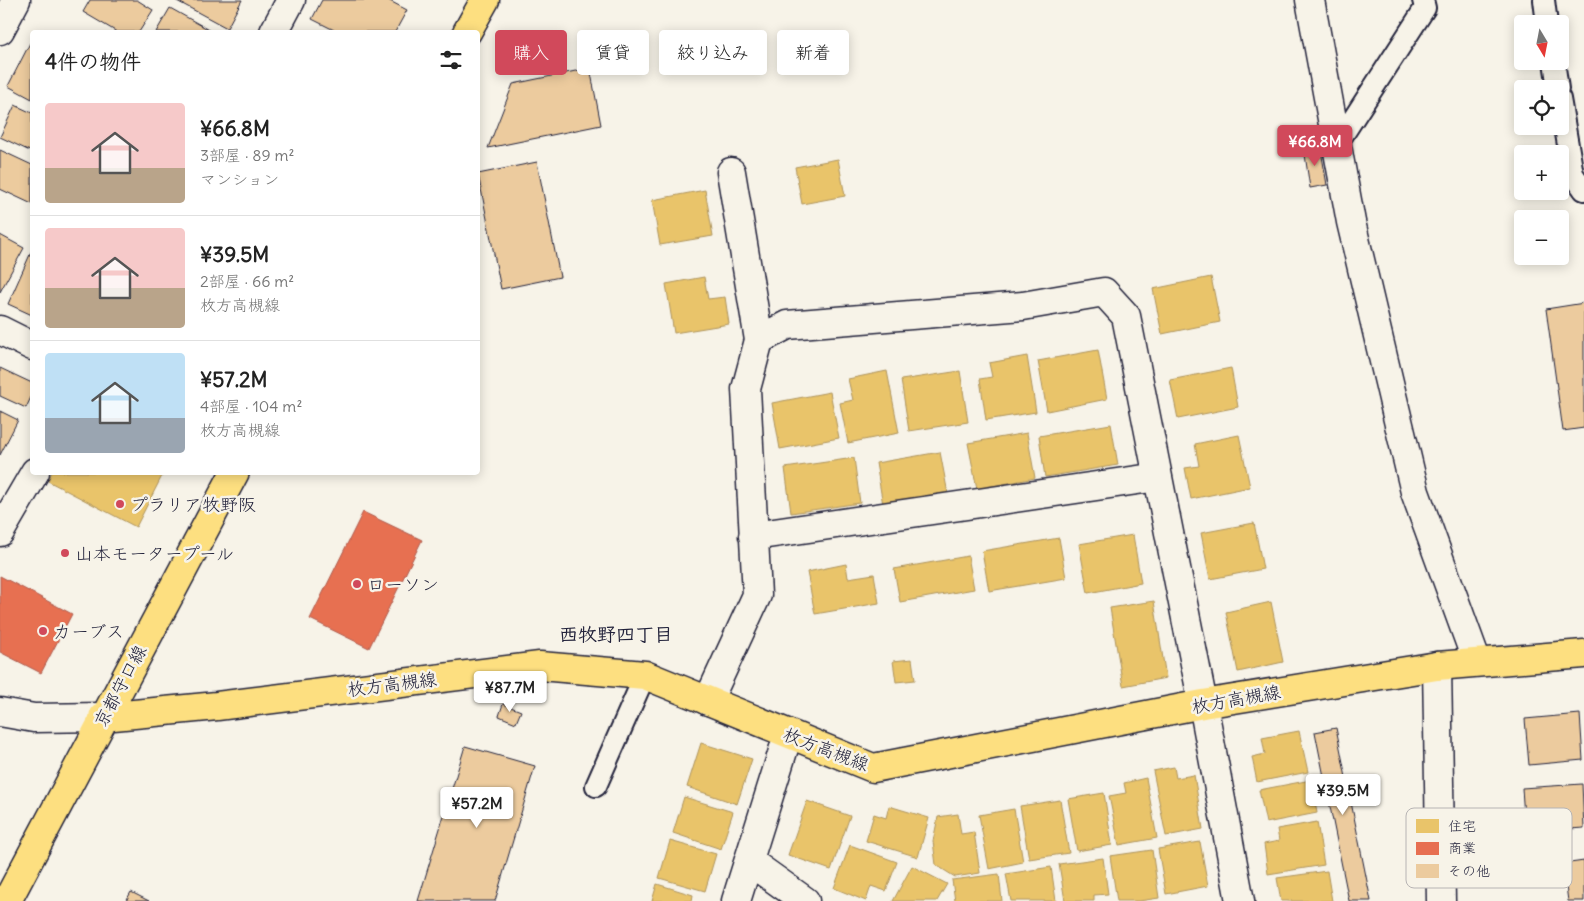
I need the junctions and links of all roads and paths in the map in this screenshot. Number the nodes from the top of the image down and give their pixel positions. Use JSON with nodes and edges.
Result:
{"nodes":[{"id":1,"x":16,"y":0,"type":"edge"},
{"id":2,"x":291,"y":0,"type":"edge"},
{"id":3,"x":485,"y":0,"type":"edge"},
{"id":4,"x":1310,"y":0,"type":"edge"},
{"id":5,"x":1423,"y":0,"type":"edge"},
{"id":6,"x":1544,"y":0,"type":"edge"},
{"id":7,"x":1546,"y":15,"type":"edge"},
{"id":8,"x":0,"y":30,"type":"edge"},
{"id":9,"x":275,"y":30,"type":"edge"},
{"id":10,"x":469,"y":30,"type":"edge"},
{"id":11,"x":1566,"y":135,"type":"edge"},
{"id":12,"x":1337,"y":144,"type":"junction"},
{"id":13,"x":731,"y":172,"type":"dead end"},
{"id":14,"x":1584,"y":190,"type":"edge"},
{"id":15,"x":0,"y":330,"type":"edge"},
{"id":16,"x":759,"y":340,"type":"junction"},
{"id":17,"x":30,"y":345,"type":"edge"},
{"id":18,"x":33,"y":475,"type":"edge"},
{"id":19,"x":233,"y":475,"type":"edge"},
{"id":20,"x":1158,"y":477,"type":"junction"},
{"id":21,"x":0,"y":532,"type":"edge"},
{"id":22,"x":753,"y":536,"type":"junction"},
{"id":23,"x":1584,"y":654,"type":"edge"},
{"id":24,"x":1477,"y":662,"type":"junction"},
{"id":25,"x":1437,"y":666,"type":"junction"},
{"id":26,"x":645,"y":675,"type":"junction"},
{"id":27,"x":708,"y":701,"type":"junction"},
{"id":28,"x":1203,"y":704,"type":"junction"},
{"id":29,"x":0,"y":712,"type":"edge"},
{"id":30,"x":103,"y":718,"type":"junction"},
{"id":31,"x":788,"y":735,"type":"junction"},
{"id":32,"x":596,"y":786,"type":"dead end"},
{"id":33,"x":1439,"y":808,"type":"edge"},
{"id":34,"x":749,"y":860,"type":"junction"},
{"id":35,"x":1441,"y":888,"type":"edge"},
{"id":36,"x":7,"y":901,"type":"edge"},
{"id":37,"x":736,"y":901,"type":"edge"},
{"id":38,"x":805,"y":901,"type":"edge"},
{"id":39,"x":1240,"y":901,"type":"edge"},
{"id":40,"x":1441,"y":901,"type":"edge"}],
"edges":[{"from":1,"to":8,"type":"street"},
{"from":2,"to":9,"type":"street"},
{"from":3,"to":10,"type":"main road"},
{"from":4,"to":12,"type":"street"},
{"from":5,"to":12,"type":"lane"},
{"from":6,"to":7,"type":"lane"},
{"from":11,"to":14,"type":"lane"},
{"from":12,"to":24,"type":"street"},
{"from":13,"to":16,"type":"street"},
{"from":15,"to":17,"type":"street"},
{"from":16,"to":20,"type":"street"},
{"from":16,"to":22,"type":"street"},
{"from":18,"to":21,"type":"street"},
{"from":19,"to":30,"type":"main road","name":"京都守口線"},
{"from":20,"to":22,"type":"street"},
{"from":20,"to":28,"type":"street"},
{"from":22,"to":27,"type":"street"},
{"from":23,"to":24,"type":"main road","name":"枚方高槻線"},
{"from":24,"to":25,"type":"main road","name":"枚方高槻線"},
{"from":25,"to":28,"type":"main road","name":"枚方高槻線"},
{"from":25,"to":33,"type":"street"},
{"from":26,"to":27,"type":"main road","name":"枚方高槻線"},
{"from":26,"to":30,"type":"main road","name":"枚方高槻線"},
{"from":26,"to":32,"type":"lane"},
{"from":27,"to":31,"type":"main road","name":"枚方高槻線"},
{"from":28,"to":31,"type":"main road","name":"枚方高槻線"},
{"from":28,"to":39,"type":"street"},
{"from":29,"to":30,"type":"street"},
{"from":30,"to":36,"type":"main road","name":"京都守口線"},
{"from":31,"to":34,"type":"street"},
{"from":34,"to":37,"type":"street"},
{"from":34,"to":38,"type":"street"},
{"from":35,"to":40,"type":"street"}]}
